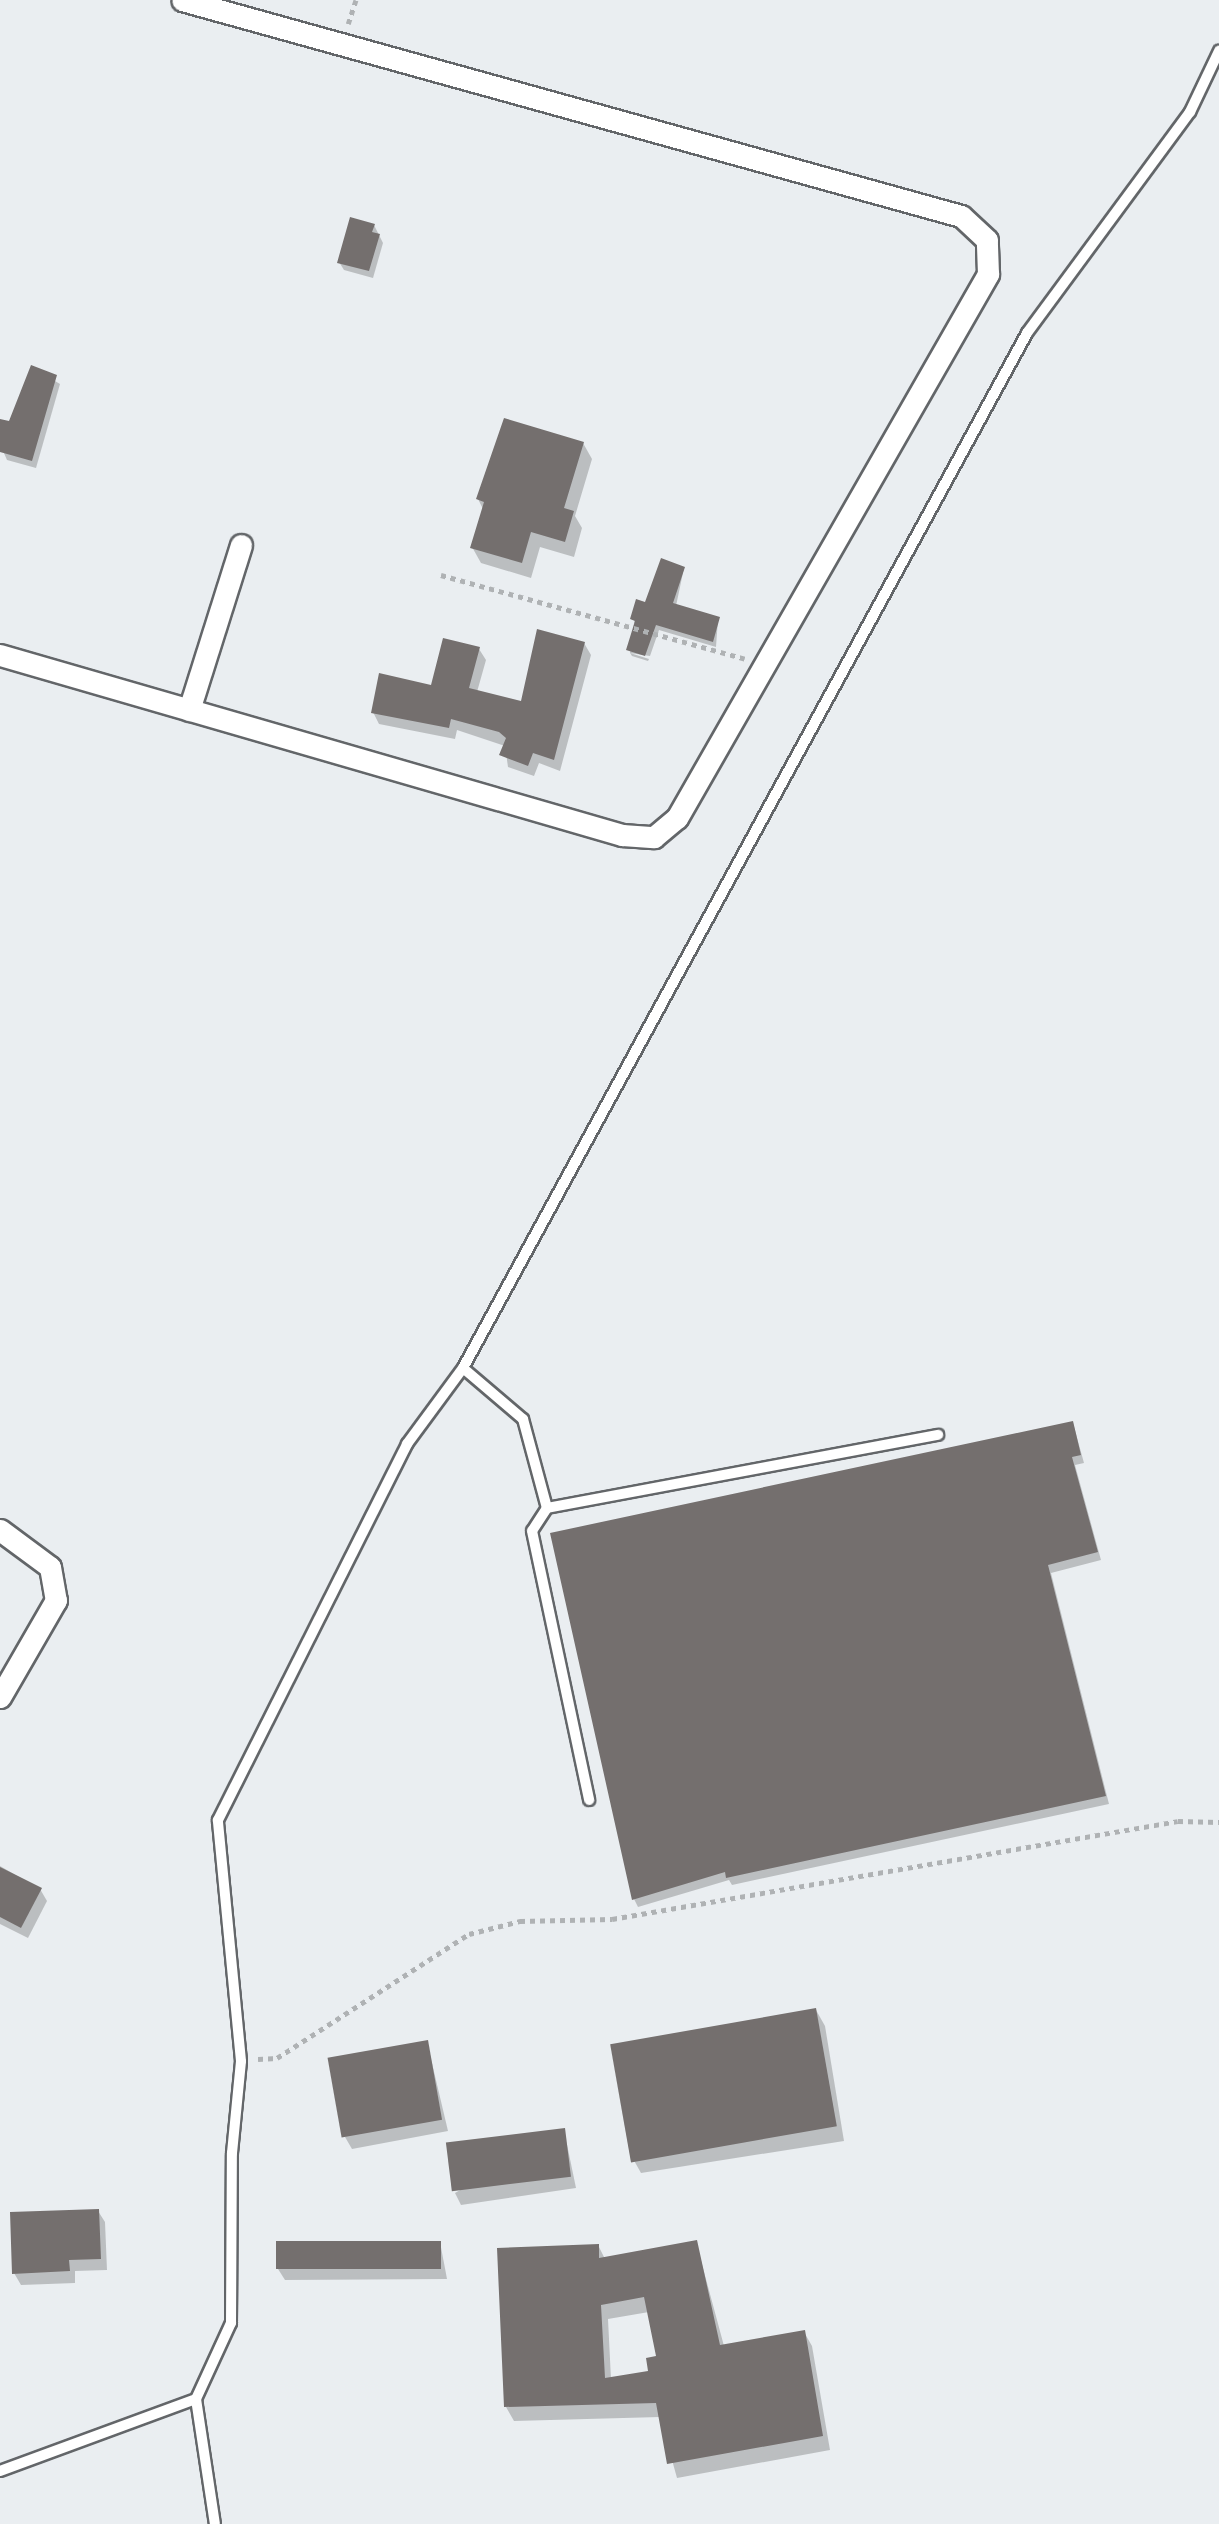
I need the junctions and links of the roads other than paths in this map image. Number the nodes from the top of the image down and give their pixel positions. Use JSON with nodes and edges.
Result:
{"nodes":[{"id":1,"x":182,"y":0,"type":"edge"},
{"id":2,"x":1219,"y":51,"type":"edge"},
{"id":3,"x":241,"y":545,"type":"dead end"},
{"id":4,"x":0,"y":655,"type":"edge"},
{"id":5,"x":189,"y":710,"type":"junction"},
{"id":6,"x":463,"y":1368,"type":"junction"},
{"id":7,"x":938,"y":1435,"type":"dead end"},
{"id":8,"x":547,"y":1508,"type":"junction"},
{"id":9,"x":0,"y":1530,"type":"edge"},
{"id":10,"x":0,"y":1698,"type":"edge"},
{"id":11,"x":589,"y":1800,"type":"dead end"},
{"id":12,"x":195,"y":2399,"type":"junction"},
{"id":13,"x":0,"y":2471,"type":"edge"},
{"id":14,"x":215,"y":2524,"type":"edge"}],
"edges":[{"from":1,"to":5,"type":"street"},
{"from":2,"to":6,"type":"lane"},
{"from":3,"to":5,"type":"street"},
{"from":4,"to":5,"type":"street"},
{"from":6,"to":8,"type":"lane"},
{"from":6,"to":12,"type":"lane"},
{"from":7,"to":8,"type":"lane"},
{"from":8,"to":11,"type":"lane"},
{"from":9,"to":10,"type":"street"},
{"from":12,"to":13,"type":"lane"},
{"from":12,"to":14,"type":"lane"}]}
